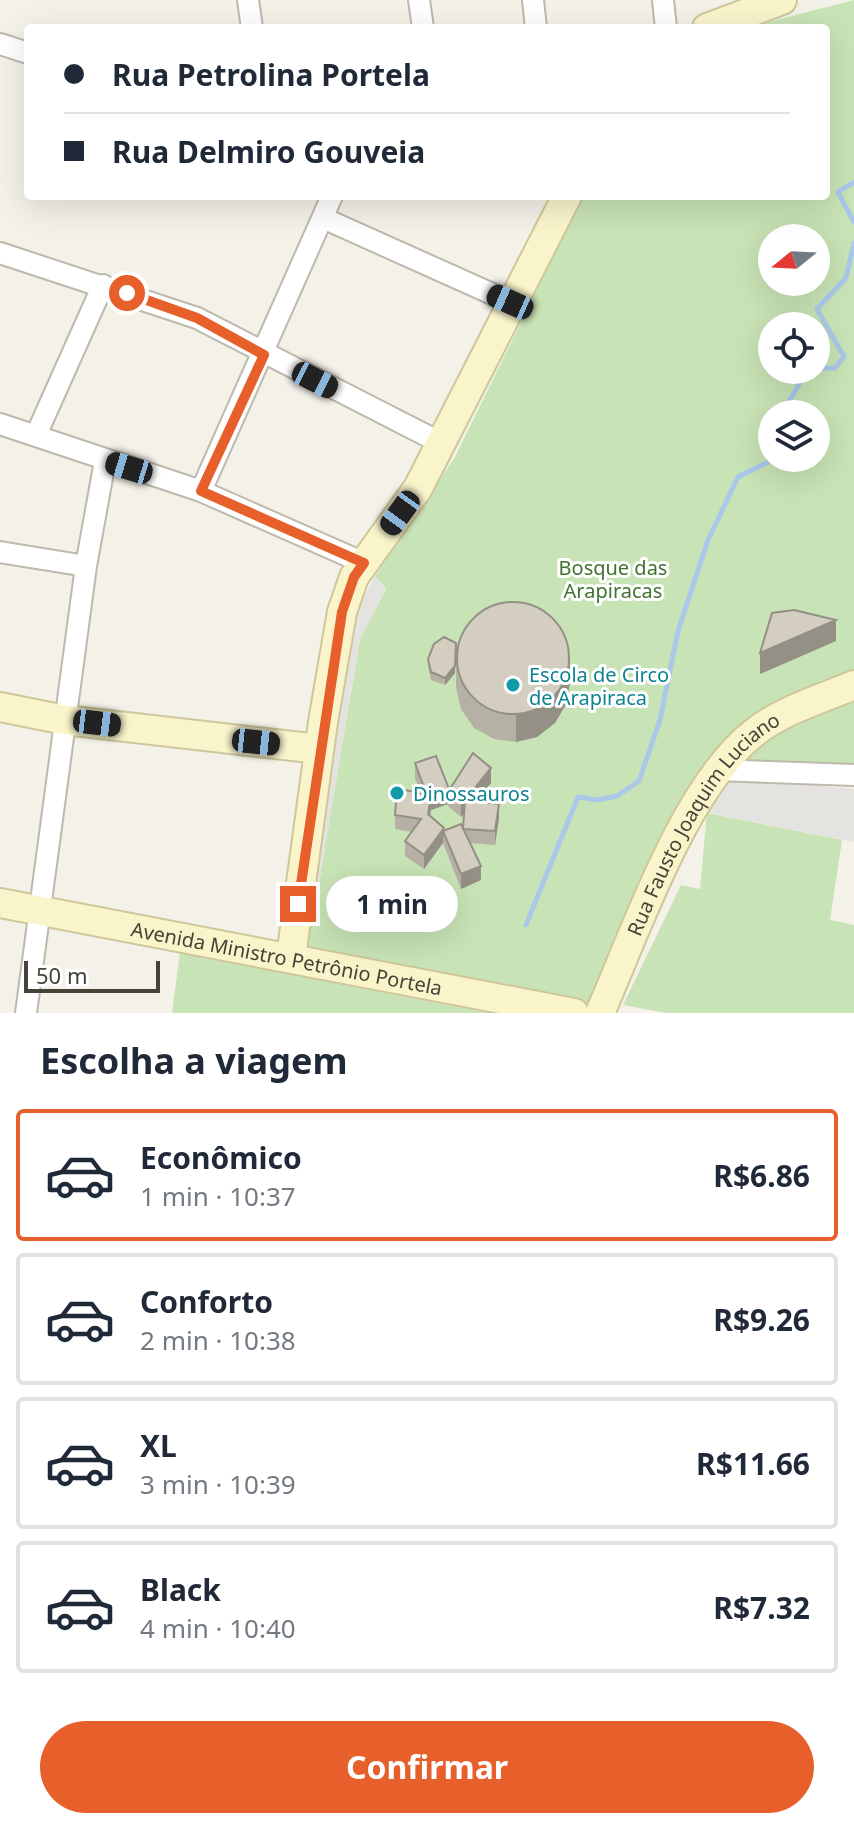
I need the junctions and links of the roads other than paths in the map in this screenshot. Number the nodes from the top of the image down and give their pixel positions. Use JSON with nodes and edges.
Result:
{"nodes":[{"id":1,"x":248,"y":0,"type":"edge"},
{"id":2,"x":419,"y":0,"type":"edge"},
{"id":3,"x":533,"y":0,"type":"edge"},
{"id":4,"x":663,"y":0,"type":"edge"},
{"id":5,"x":782,"y":0,"type":"edge"},
{"id":6,"x":251,"y":24,"type":"edge"},
{"id":7,"x":422,"y":24,"type":"edge"},
{"id":8,"x":536,"y":24,"type":"edge"},
{"id":9,"x":666,"y":24,"type":"edge"},
{"id":10,"x":718,"y":24,"type":"edge"},
{"id":11,"x":0,"y":44,"type":"edge"},
{"id":12,"x":24,"y":52,"type":"edge"},
{"id":13,"x":330,"y":200,"type":"edge"},
{"id":14,"x":565,"y":200,"type":"edge"},
{"id":15,"x":323,"y":218,"type":"junction"},
{"id":16,"x":0,"y":253,"type":"edge"},
{"id":17,"x":103,"y":285,"type":"junction"},
{"id":18,"x":510,"y":302,"type":"junction"},
{"id":19,"x":264,"y":355,"type":"junction"},
{"id":20,"x":0,"y":424,"type":"edge"},
{"id":21,"x":36,"y":435,"type":"junction"},
{"id":22,"x":441,"y":443,"type":"junction"},
{"id":23,"x":105,"y":461,"type":"junction"},
{"id":24,"x":201,"y":491,"type":"junction"},
{"id":25,"x":0,"y":552,"type":"edge"},
{"id":26,"x":364,"y":563,"type":"junction"},
{"id":27,"x":86,"y":566,"type":"junction"},
{"id":28,"x":854,"y":685,"type":"edge"},
{"id":29,"x":0,"y":707,"type":"edge"},
{"id":30,"x":65,"y":720,"type":"junction"},
{"id":31,"x":319,"y":749,"type":"junction"},
{"id":32,"x":717,"y":770,"type":"junction"},
{"id":33,"x":854,"y":775,"type":"edge"},
{"id":34,"x":0,"y":903,"type":"edge"},
{"id":35,"x":40,"y":909,"type":"junction"},
{"id":36,"x":291,"y":957,"type":"junction"},
{"id":37,"x":26,"y":1013,"type":"edge"},
{"id":38,"x":574,"y":1013,"type":"edge"},
{"id":39,"x":600,"y":1013,"type":"edge"}],
"edges":[{"from":1,"to":6,"type":"street"},
{"from":2,"to":7,"type":"street"},
{"from":3,"to":8,"type":"street"},
{"from":4,"to":9,"type":"street"},
{"from":5,"to":10,"type":"street"},
{"from":11,"to":12,"type":"street"},
{"from":13,"to":15,"type":"street"},
{"from":14,"to":18,"type":"street"},
{"from":15,"to":18,"type":"street"},
{"from":15,"to":19,"type":"street"},
{"from":16,"to":17,"type":"street"},
{"from":17,"to":19,"type":"street"},
{"from":17,"to":21,"type":"street"},
{"from":18,"to":22,"type":"street"},
{"from":19,"to":22,"type":"street"},
{"from":19,"to":24,"type":"street"},
{"from":20,"to":21,"type":"street"},
{"from":21,"to":23,"type":"street"},
{"from":22,"to":26,"type":"street"},
{"from":23,"to":24,"type":"street"},
{"from":23,"to":27,"type":"street"},
{"from":24,"to":26,"type":"street"},
{"from":25,"to":27,"type":"street"},
{"from":26,"to":31,"type":"street"},
{"from":27,"to":30,"type":"street"},
{"from":28,"to":32,"type":"street","name":"Rua Fausto Joaquim Luciano"},
{"from":29,"to":30,"type":"street"},
{"from":30,"to":31,"type":"street"},
{"from":30,"to":35,"type":"street"},
{"from":31,"to":36,"type":"street"},
{"from":32,"to":33,"type":"street"},
{"from":32,"to":39,"type":"street","name":"Rua Fausto Joaquim Luciano"},
{"from":34,"to":35,"type":"street","name":"Avenida Ministro Petrônio Portela"},
{"from":35,"to":36,"type":"street","name":"Avenida Ministro Petrônio Portela"},
{"from":35,"to":37,"type":"street"},
{"from":36,"to":38,"type":"street","name":"Avenida Ministro Petrônio Portela"}]}
